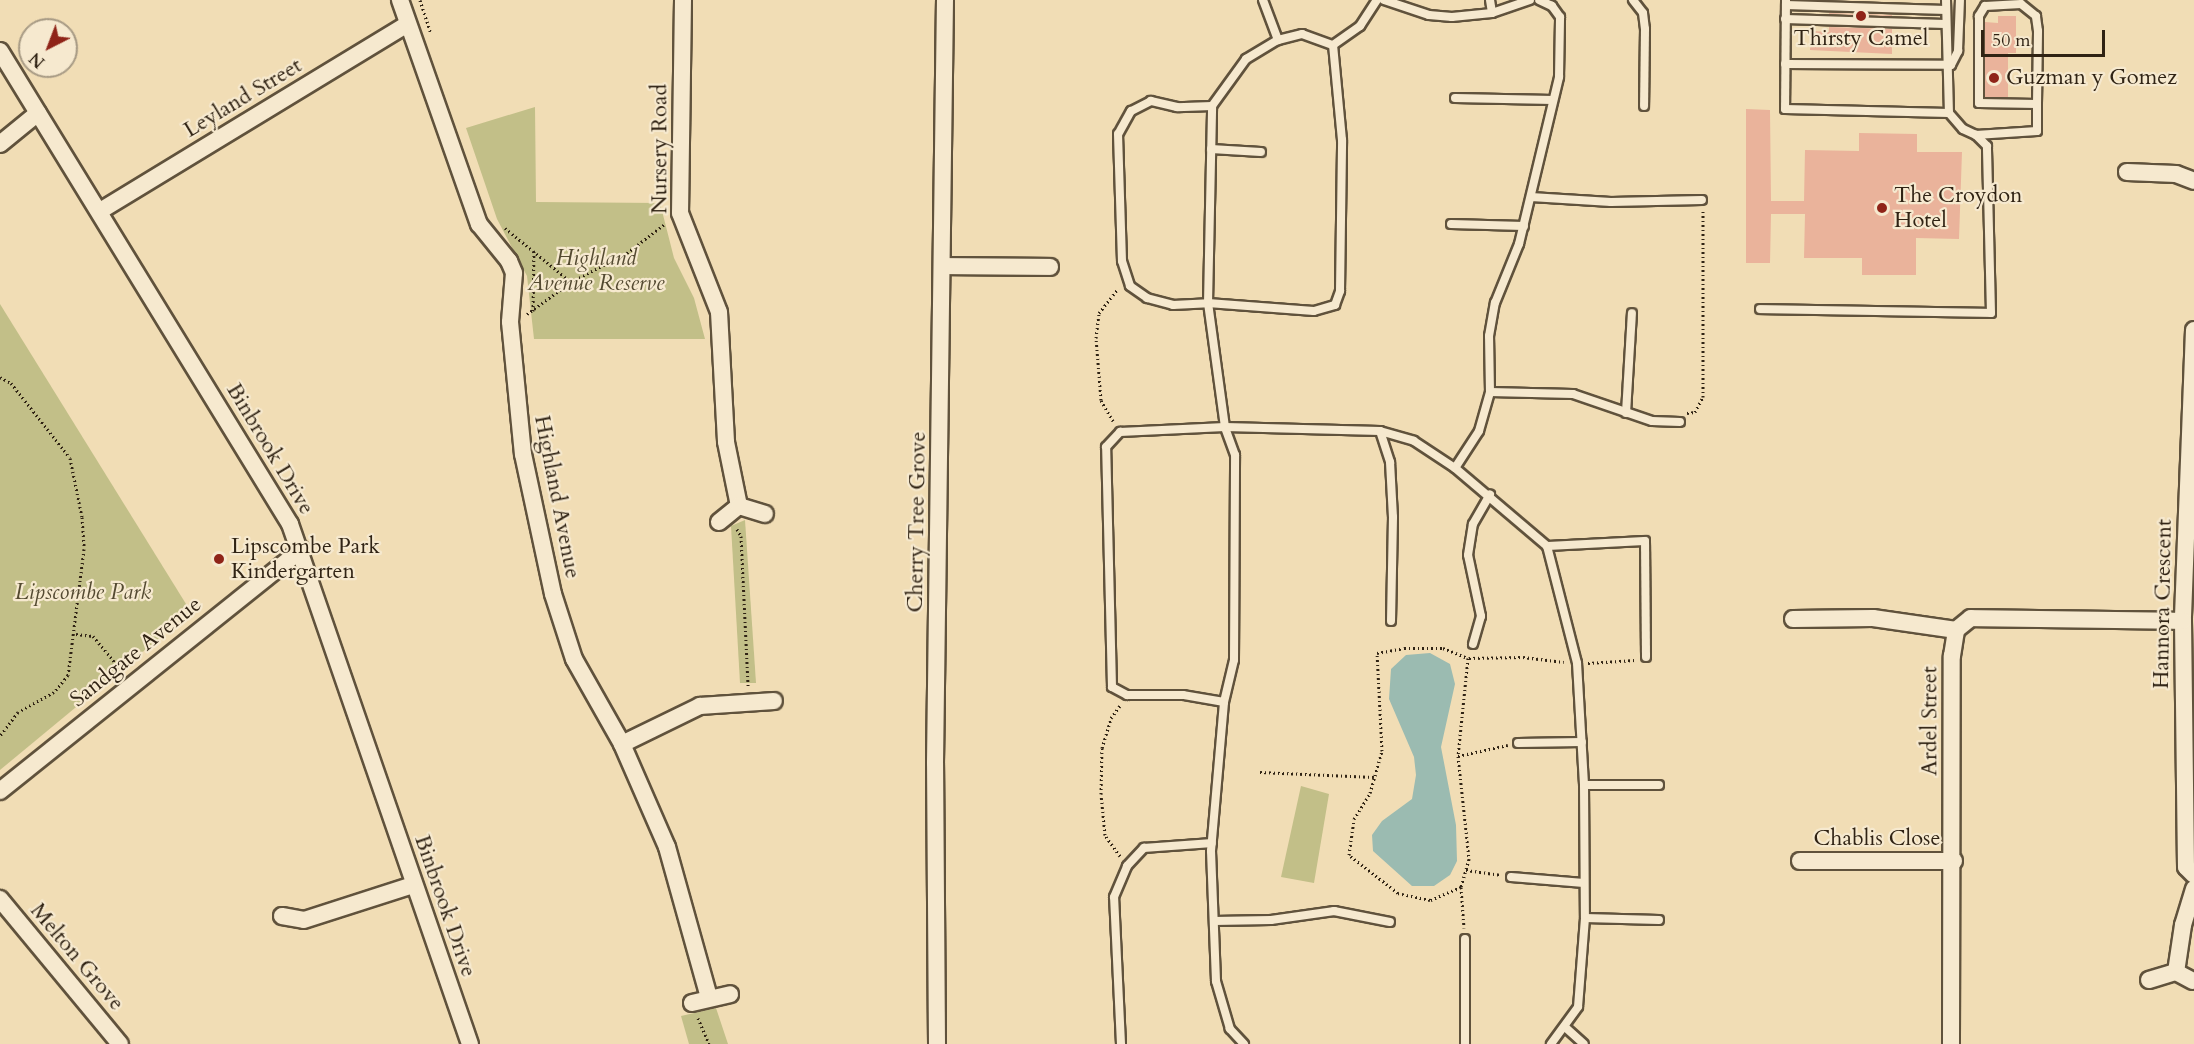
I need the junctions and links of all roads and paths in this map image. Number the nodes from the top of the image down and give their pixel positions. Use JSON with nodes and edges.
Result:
{"nodes":[{"id":1,"x":400,"y":0,"type":"edge"},
{"id":2,"x":420,"y":0,"type":"edge"},
{"id":3,"x":684,"y":0,"type":"edge"},
{"id":4,"x":945,"y":0,"type":"edge"},
{"id":5,"x":1263,"y":0,"type":"edge"},
{"id":6,"x":1377,"y":0,"type":"edge"},
{"id":7,"x":1384,"y":0,"type":"edge"},
{"id":8,"x":1490,"y":0,"type":"edge"},
{"id":9,"x":1530,"y":0,"type":"edge"},
{"id":10,"x":1539,"y":0,"type":"edge"},
{"id":11,"x":1633,"y":0,"type":"edge"},
{"id":12,"x":1946,"y":0,"type":"edge"},
{"id":13,"x":1959,"y":0,"type":"edge"},
{"id":14,"x":1786,"y":2,"type":"edge"},
{"id":15,"x":1555,"y":3,"type":"edge"},
{"id":16,"x":1946,"y":10,"type":"junction"},
{"id":17,"x":1492,"y":13,"type":"junction"},
{"id":18,"x":1785,"y":19,"type":"junction"},
{"id":19,"x":408,"y":24,"type":"junction"},
{"id":20,"x":1945,"y":24,"type":"junction"},
{"id":21,"x":431,"y":33,"type":"dead end"},
{"id":22,"x":1278,"y":40,"type":"junction"},
{"id":23,"x":1333,"y":45,"type":"junction"},
{"id":24,"x":0,"y":51,"type":"edge"},
{"id":25,"x":1785,"y":64,"type":"junction"},
{"id":26,"x":1951,"y":65,"type":"junction"},
{"id":27,"x":1455,"y":98,"type":"dead end"},
{"id":28,"x":1553,"y":100,"type":"junction"},
{"id":29,"x":2037,"y":104,"type":"junction"},
{"id":30,"x":1212,"y":106,"type":"junction"},
{"id":31,"x":1644,"y":106,"type":"dead end"},
{"id":32,"x":38,"y":113,"type":"junction"},
{"id":33,"x":1950,"y":113,"type":"junction"},
{"id":34,"x":1976,"y":135,"type":"junction"},
{"id":35,"x":0,"y":144,"type":"edge"},
{"id":36,"x":1211,"y":149,"type":"junction"},
{"id":37,"x":1261,"y":152,"type":"dead end"},
{"id":38,"x":2127,"y":172,"type":"dead end"},
{"id":39,"x":2194,"y":181,"type":"edge"},
{"id":40,"x":1531,"y":197,"type":"junction"},
{"id":41,"x":1702,"y":200,"type":"joint"},
{"id":42,"x":100,"y":211,"type":"junction"},
{"id":43,"x":680,"y":213,"type":"junction"},
{"id":44,"x":1451,"y":224,"type":"dead end"},
{"id":45,"x":502,"y":226,"type":"dead end"},
{"id":46,"x":1524,"y":226,"type":"junction"},
{"id":47,"x":534,"y":250,"type":"junction"},
{"id":48,"x":944,"y":266,"type":"junction"},
{"id":49,"x":1050,"y":267,"type":"dead end"},
{"id":50,"x":1128,"y":280,"type":"junction"},
{"id":51,"x":571,"y":282,"type":"junction"},
{"id":52,"x":1208,"y":303,"type":"junction"},
{"id":53,"x":1760,"y":309,"type":"dead end"},
{"id":54,"x":533,"y":312,"type":"junction"},
{"id":55,"x":1632,"y":313,"type":"dead end"},
{"id":56,"x":510,"y":322,"type":"junction"},
{"id":57,"x":2194,"y":330,"type":"edge"},
{"id":58,"x":0,"y":377,"type":"edge"},
{"id":59,"x":1490,"y":392,"type":"junction"},
{"id":60,"x":1626,"y":413,"type":"junction"},
{"id":61,"x":1680,"y":422,"type":"joint"},
{"id":62,"x":1225,"y":427,"type":"junction"},
{"id":63,"x":1380,"y":431,"type":"junction"},
{"id":64,"x":1120,"y":432,"type":"junction"},
{"id":65,"x":1455,"y":468,"type":"junction"},
{"id":66,"x":1490,"y":494,"type":"junction"},
{"id":67,"x":729,"y":514,"type":"junction"},
{"id":68,"x":765,"y":514,"type":"dead end"},
{"id":69,"x":1547,"y":546,"type":"junction"},
{"id":70,"x":301,"y":550,"type":"junction"},
{"id":71,"x":1793,"y":619,"type":"dead end"},
{"id":72,"x":1391,"y":621,"type":"dead end"},
{"id":73,"x":2183,"y":621,"type":"junction"},
{"id":74,"x":1956,"y":630,"type":"junction"},
{"id":75,"x":76,"y":634,"type":"junction"},
{"id":76,"x":1473,"y":645,"type":"joint"},
{"id":77,"x":1646,"y":657,"type":"joint"},
{"id":78,"x":1468,"y":658,"type":"junction"},
{"id":79,"x":1577,"y":663,"type":"junction"},
{"id":80,"x":132,"y":684,"type":"junction"},
{"id":81,"x":1127,"y":695,"type":"junction"},
{"id":82,"x":749,"y":701,"type":"junction"},
{"id":83,"x":774,"y":701,"type":"dead end"},
{"id":84,"x":1224,"y":702,"type":"junction"},
{"id":85,"x":0,"y":736,"type":"edge"},
{"id":86,"x":1582,"y":742,"type":"junction"},
{"id":87,"x":1518,"y":743,"type":"joint"},
{"id":88,"x":622,"y":744,"type":"junction"},
{"id":89,"x":1458,"y":756,"type":"junction"},
{"id":90,"x":1260,"y":772,"type":"dead end"},
{"id":91,"x":1374,"y":777,"type":"junction"},
{"id":92,"x":1584,"y":785,"type":"junction"},
{"id":93,"x":1659,"y":785,"type":"dead end"},
{"id":94,"x":0,"y":791,"type":"edge"},
{"id":95,"x":1212,"y":843,"type":"junction"},
{"id":96,"x":1800,"y":861,"type":"dead end"},
{"id":97,"x":1954,"y":861,"type":"junction"},
{"id":98,"x":1127,"y":866,"type":"junction"},
{"id":99,"x":1466,"y":870,"type":"junction"},
{"id":100,"x":2194,"y":874,"type":"edge"},
{"id":101,"x":1511,"y":877,"type":"joint"},
{"id":102,"x":1584,"y":883,"type":"junction"},
{"id":103,"x":413,"y":885,"type":"junction"},
{"id":104,"x":1461,"y":887,"type":"junction"},
{"id":105,"x":2194,"y":889,"type":"edge"},
{"id":106,"x":0,"y":899,"type":"edge"},
{"id":107,"x":282,"y":916,"type":"dead end"},
{"id":108,"x":1585,"y":918,"type":"junction"},
{"id":109,"x":1659,"y":920,"type":"dead end"},
{"id":110,"x":1214,"y":921,"type":"junction"},
{"id":111,"x":1390,"y":922,"type":"dead end"},
{"id":112,"x":1465,"y":939,"type":"joint"},
{"id":113,"x":2176,"y":972,"type":"junction"},
{"id":114,"x":2149,"y":980,"type":"dead end"},
{"id":115,"x":2193,"y":981,"type":"edge"},
{"id":116,"x":730,"y":994,"type":"dead end"},
{"id":117,"x":709,"y":997,"type":"junction"},
{"id":118,"x":692,"y":1003,"type":"joint"},
{"id":119,"x":1565,"y":1027,"type":"junction"},
{"id":120,"x":120,"y":1044,"type":"edge"},
{"id":121,"x":470,"y":1044,"type":"edge"},
{"id":122,"x":709,"y":1044,"type":"edge"},
{"id":123,"x":937,"y":1044,"type":"edge"},
{"id":124,"x":1121,"y":1044,"type":"edge"},
{"id":125,"x":1244,"y":1044,"type":"edge"},
{"id":126,"x":1465,"y":1044,"type":"edge"},
{"id":127,"x":1551,"y":1044,"type":"edge"},
{"id":128,"x":1584,"y":1044,"type":"edge"},
{"id":129,"x":1951,"y":1044,"type":"edge"}],
"edges":[{"from":1,"to":19,"type":"street","name":"Highland Avenue"},
{"from":2,"to":21,"type":"path"},
{"from":3,"to":43,"type":"street","name":"Nursery Road"},
{"from":4,"to":48,"type":"street","name":"Cherry Tree Grove"},
{"from":5,"to":22,"type":"lane"},
{"from":6,"to":23,"type":"lane"},
{"from":7,"to":17,"type":"lane"},
{"from":8,"to":17,"type":"lane"},
{"from":9,"to":17,"type":"lane"},
{"from":10,"to":15,"type":"lane"},
{"from":11,"to":31,"type":"lane"},
{"from":12,"to":16,"type":"lane"},
{"from":13,"to":26,"type":"lane"},
{"from":14,"to":16,"type":"lane"},
{"from":14,"to":18,"type":"lane"},
{"from":15,"to":28,"type":"lane"},
{"from":16,"to":20,"type":"lane"},
{"from":18,"to":20,"type":"lane"},
{"from":18,"to":25,"type":"lane"},
{"from":19,"to":42,"type":"street","name":"Leyland Street"},
{"from":19,"to":56,"type":"street","name":"Highland Avenue"},
{"from":20,"to":26,"type":"lane"},
{"from":22,"to":23,"type":"lane"},
{"from":22,"to":30,"type":"lane"},
{"from":23,"to":52,"type":"lane"},
{"from":24,"to":32,"type":"street","name":"Binbrook Drive"},
{"from":25,"to":26,"type":"lane"},
{"from":25,"to":33,"type":"lane"},
{"from":26,"to":33,"type":"lane"},
{"from":27,"to":28,"type":"lane"},
{"from":28,"to":40,"type":"lane"},
{"from":29,"to":29,"type":"lane"},
{"from":29,"to":34,"type":"lane"},
{"from":30,"to":36,"type":"lane"},
{"from":30,"to":50,"type":"lane"},
{"from":32,"to":35,"type":"street"},
{"from":32,"to":42,"type":"street","name":"Binbrook Drive"},
{"from":33,"to":34,"type":"lane"},
{"from":34,"to":53,"type":"lane"},
{"from":36,"to":37,"type":"lane"},
{"from":36,"to":52,"type":"lane"},
{"from":38,"to":39,"type":"street"},
{"from":40,"to":41,"type":"lane"},
{"from":40,"to":46,"type":"lane"},
{"from":41,"to":61,"type":"path"},
{"from":42,"to":70,"type":"street","name":"Binbrook Drive"},
{"from":43,"to":51,"type":"path"},
{"from":43,"to":67,"type":"street","name":"Nursery Road"},
{"from":44,"to":46,"type":"lane"},
{"from":45,"to":47,"type":"path"},
{"from":46,"to":59,"type":"lane"},
{"from":47,"to":51,"type":"path"},
{"from":47,"to":54,"type":"path"},
{"from":48,"to":49,"type":"street"},
{"from":48,"to":123,"type":"street","name":"Cherry Tree Grove"},
{"from":50,"to":52,"type":"lane"},
{"from":50,"to":64,"type":"path"},
{"from":51,"to":54,"type":"path"},
{"from":52,"to":62,"type":"lane"},
{"from":54,"to":56,"type":"path"},
{"from":55,"to":60,"type":"lane"},
{"from":56,"to":88,"type":"street","name":"Highland Avenue"},
{"from":57,"to":73,"type":"street","name":"Hannora Crescent"},
{"from":58,"to":75,"type":"path"},
{"from":59,"to":60,"type":"lane"},
{"from":59,"to":65,"type":"lane"},
{"from":60,"to":61,"type":"lane"},
{"from":62,"to":63,"type":"lane"},
{"from":62,"to":64,"type":"lane"},
{"from":62,"to":84,"type":"lane"},
{"from":63,"to":65,"type":"lane"},
{"from":63,"to":72,"type":"lane"},
{"from":64,"to":81,"type":"lane"},
{"from":65,"to":66,"type":"lane"},
{"from":66,"to":69,"type":"lane"},
{"from":66,"to":76,"type":"lane"},
{"from":67,"to":68,"type":"street"},
{"from":67,"to":82,"type":"path"},
{"from":69,"to":77,"type":"lane"},
{"from":69,"to":79,"type":"lane"},
{"from":70,"to":80,"type":"street","name":"Sandgate Avenue"},
{"from":70,"to":103,"type":"street","name":"Binbrook Drive"},
{"from":71,"to":74,"type":"street"},
{"from":73,"to":74,"type":"street"},
{"from":73,"to":100,"type":"street","name":"Hannora Crescent"},
{"from":74,"to":97,"type":"street","name":"Ardel Street"},
{"from":75,"to":80,"type":"path"},
{"from":75,"to":85,"type":"path"},
{"from":76,"to":78,"type":"path"},
{"from":77,"to":79,"type":"path"},
{"from":78,"to":79,"type":"path"},
{"from":78,"to":89,"type":"path"},
{"from":78,"to":91,"type":"path"},
{"from":79,"to":86,"type":"lane"},
{"from":80,"to":94,"type":"street","name":"Sandgate Avenue"},
{"from":81,"to":84,"type":"lane"},
{"from":81,"to":98,"type":"path"},
{"from":82,"to":83,"type":"street"},
{"from":82,"to":88,"type":"street"},
{"from":84,"to":95,"type":"lane"},
{"from":86,"to":87,"type":"lane"},
{"from":86,"to":92,"type":"lane"},
{"from":87,"to":89,"type":"path"},
{"from":88,"to":117,"type":"street","name":"Highland Avenue"},
{"from":89,"to":99,"type":"path"},
{"from":90,"to":91,"type":"path"},
{"from":91,"to":104,"type":"path"},
{"from":92,"to":93,"type":"lane"},
{"from":92,"to":102,"type":"lane"},
{"from":95,"to":98,"type":"lane"},
{"from":95,"to":110,"type":"lane"},
{"from":96,"to":97,"type":"street","name":"Chablis Close"},
{"from":97,"to":129,"type":"street","name":"Ardel Street"},
{"from":98,"to":124,"type":"lane"},
{"from":99,"to":101,"type":"path"},
{"from":99,"to":104,"type":"path"},
{"from":101,"to":102,"type":"lane"},
{"from":102,"to":108,"type":"lane"},
{"from":103,"to":107,"type":"street"},
{"from":103,"to":121,"type":"street","name":"Binbrook Drive"},
{"from":104,"to":112,"type":"path"},
{"from":105,"to":113,"type":"street"},
{"from":106,"to":120,"type":"street","name":"Melton Grove"},
{"from":108,"to":109,"type":"lane"},
{"from":108,"to":119,"type":"lane"},
{"from":110,"to":111,"type":"lane"},
{"from":110,"to":125,"type":"lane"},
{"from":112,"to":126,"type":"lane"},
{"from":113,"to":114,"type":"street"},
{"from":113,"to":115,"type":"street"},
{"from":116,"to":117,"type":"street"},
{"from":117,"to":118,"type":"street"},
{"from":118,"to":122,"type":"path"},
{"from":119,"to":127,"type":"lane"},
{"from":119,"to":128,"type":"lane"}]}
